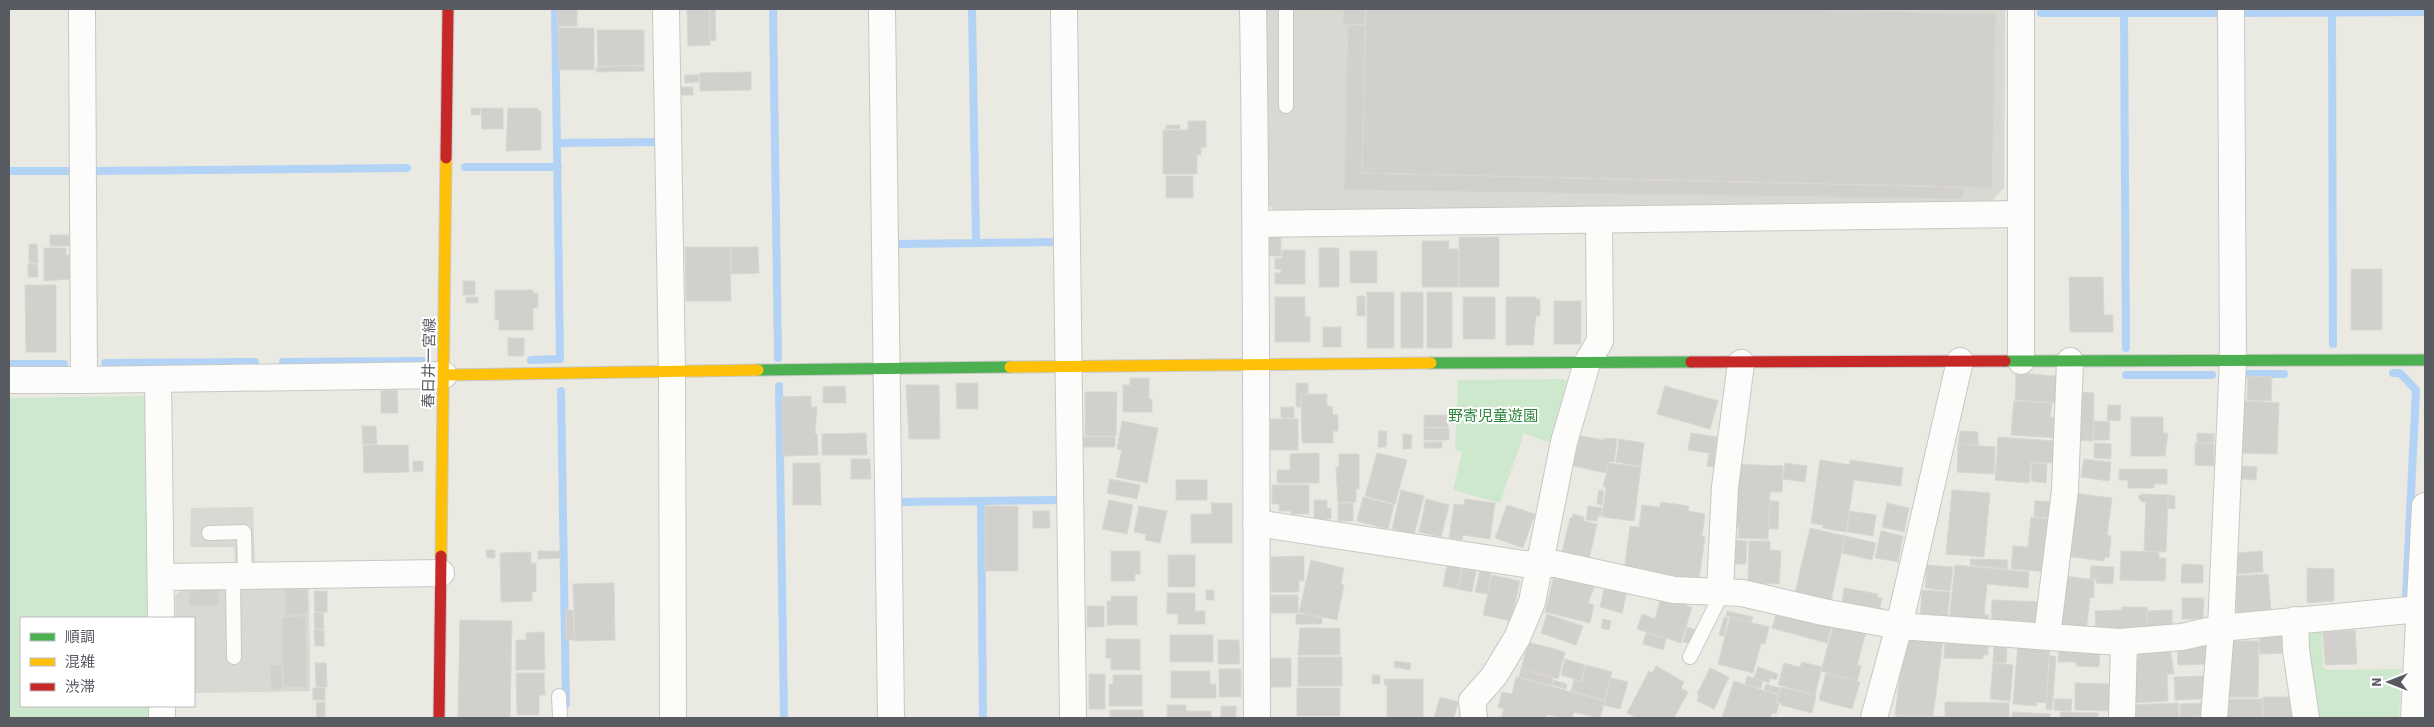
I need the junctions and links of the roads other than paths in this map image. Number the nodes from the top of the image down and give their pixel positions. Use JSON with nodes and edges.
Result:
{"nodes":[{"id":1,"x":82,"y":9,"type":"edge"},
{"id":2,"x":448,"y":9,"type":"edge"},
{"id":3,"x":666,"y":9,"type":"edge"},
{"id":4,"x":882,"y":9,"type":"edge"},
{"id":5,"x":1064,"y":9,"type":"edge"},
{"id":6,"x":1253,"y":9,"type":"edge"},
{"id":7,"x":1286,"y":9,"type":"edge"},
{"id":8,"x":2021,"y":9,"type":"edge"},
{"id":9,"x":2231,"y":9,"type":"edge"},
{"id":10,"x":1286,"y":106,"type":"dead end"},
{"id":11,"x":2021,"y":214,"type":"junction"},
{"id":12,"x":1599,"y":220,"type":"junction"},
{"id":13,"x":1257,"y":224,"type":"junction"},
{"id":14,"x":2232,"y":360,"type":"junction"},
{"id":15,"x":2425,"y":360,"type":"edge"},
{"id":16,"x":1960,"y":361,"type":"junction"},
{"id":17,"x":2020,"y":361,"type":"junction"},
{"id":18,"x":2070,"y":361,"type":"junction"},
{"id":19,"x":1255,"y":363,"type":"junction"},
{"id":20,"x":1587,"y":363,"type":"junction"},
{"id":21,"x":1741,"y":363,"type":"junction"},
{"id":22,"x":1068,"y":366,"type":"junction"},
{"id":23,"x":887,"y":369,"type":"junction"},
{"id":24,"x":672,"y":372,"type":"junction"},
{"id":25,"x":444,"y":375,"type":"junction"},
{"id":26,"x":158,"y":379,"type":"junction"},
{"id":27,"x":9,"y":380,"type":"edge"},
{"id":28,"x":84,"y":380,"type":"junction"},
{"id":29,"x":2425,"y":506,"type":"edge"},
{"id":30,"x":1256,"y":523,"type":"junction"},
{"id":31,"x":209,"y":533,"type":"dead end"},
{"id":32,"x":1539,"y":564,"type":"junction"},
{"id":33,"x":441,"y":573,"type":"junction"},
{"id":34,"x":239,"y":576,"type":"junction"},
{"id":35,"x":160,"y":577,"type":"junction"},
{"id":36,"x":1721,"y":591,"type":"junction"},
{"id":37,"x":2420,"y":609,"type":"junction"},
{"id":38,"x":161,"y":617,"type":"edge"},
{"id":39,"x":2295,"y":620,"type":"junction"},
{"id":40,"x":1899,"y":626,"type":"junction"},
{"id":41,"x":2221,"y":628,"type":"junction"},
{"id":42,"x":2047,"y":636,"type":"junction"},
{"id":43,"x":2124,"y":642,"type":"junction"},
{"id":44,"x":234,"y":657,"type":"dead end"},
{"id":45,"x":1690,"y":657,"type":"dead end"},
{"id":46,"x":559,"y":696,"type":"dead end"},
{"id":47,"x":440,"y":718,"type":"edge"},
{"id":48,"x":560,"y":718,"type":"edge"},
{"id":49,"x":673,"y":718,"type":"edge"},
{"id":50,"x":891,"y":718,"type":"edge"},
{"id":51,"x":1073,"y":718,"type":"edge"},
{"id":52,"x":1257,"y":718,"type":"edge"},
{"id":53,"x":1474,"y":718,"type":"edge"},
{"id":54,"x":1874,"y":718,"type":"edge"},
{"id":55,"x":2122,"y":718,"type":"edge"},
{"id":56,"x":2214,"y":718,"type":"edge"},
{"id":57,"x":2306,"y":718,"type":"edge"},
{"id":58,"x":2414,"y":718,"type":"edge"}],
"edges":[{"from":1,"to":28,"type":"street"},
{"from":2,"to":25,"type":"street","name":"春日井一宮線"},
{"from":3,"to":24,"type":"street"},
{"from":4,"to":23,"type":"street"},
{"from":5,"to":22,"type":"street"},
{"from":6,"to":13,"type":"street"},
{"from":7,"to":10,"type":"lane"},
{"from":8,"to":11,"type":"street"},
{"from":9,"to":14,"type":"street"},
{"from":11,"to":12,"type":"street"},
{"from":11,"to":17,"type":"street"},
{"from":12,"to":13,"type":"street"},
{"from":12,"to":20,"type":"street"},
{"from":13,"to":19,"type":"street"},
{"from":14,"to":15,"type":"street"},
{"from":14,"to":18,"type":"street"},
{"from":14,"to":41,"type":"street"},
{"from":16,"to":17,"type":"street"},
{"from":16,"to":21,"type":"street"},
{"from":16,"to":40,"type":"street"},
{"from":17,"to":18,"type":"street"},
{"from":18,"to":42,"type":"street"},
{"from":19,"to":20,"type":"street"},
{"from":19,"to":22,"type":"street"},
{"from":19,"to":30,"type":"street"},
{"from":20,"to":21,"type":"street"},
{"from":20,"to":32,"type":"street"},
{"from":21,"to":36,"type":"street"},
{"from":22,"to":23,"type":"street"},
{"from":22,"to":51,"type":"street"},
{"from":23,"to":24,"type":"street"},
{"from":23,"to":50,"type":"street"},
{"from":24,"to":25,"type":"street"},
{"from":24,"to":49,"type":"street"},
{"from":25,"to":26,"type":"street"},
{"from":25,"to":33,"type":"street","name":"春日井一宮線"},
{"from":26,"to":28,"type":"street"},
{"from":26,"to":35,"type":"street"},
{"from":27,"to":28,"type":"street"},
{"from":29,"to":37,"type":"street"},
{"from":30,"to":32,"type":"street"},
{"from":30,"to":52,"type":"street"},
{"from":31,"to":34,"type":"lane"},
{"from":32,"to":36,"type":"street"},
{"from":32,"to":53,"type":"street"},
{"from":33,"to":34,"type":"street"},
{"from":33,"to":47,"type":"street","name":"春日井一宮線"},
{"from":34,"to":35,"type":"street"},
{"from":34,"to":44,"type":"lane"},
{"from":35,"to":38,"type":"street"},
{"from":36,"to":40,"type":"street"},
{"from":36,"to":45,"type":"lane"},
{"from":37,"to":39,"type":"street"},
{"from":37,"to":58,"type":"street"},
{"from":39,"to":41,"type":"street"},
{"from":39,"to":57,"type":"street"},
{"from":40,"to":42,"type":"street"},
{"from":40,"to":54,"type":"street"},
{"from":41,"to":43,"type":"street"},
{"from":41,"to":56,"type":"street"},
{"from":42,"to":43,"type":"street"},
{"from":43,"to":55,"type":"street"},
{"from":46,"to":48,"type":"lane"}]}
